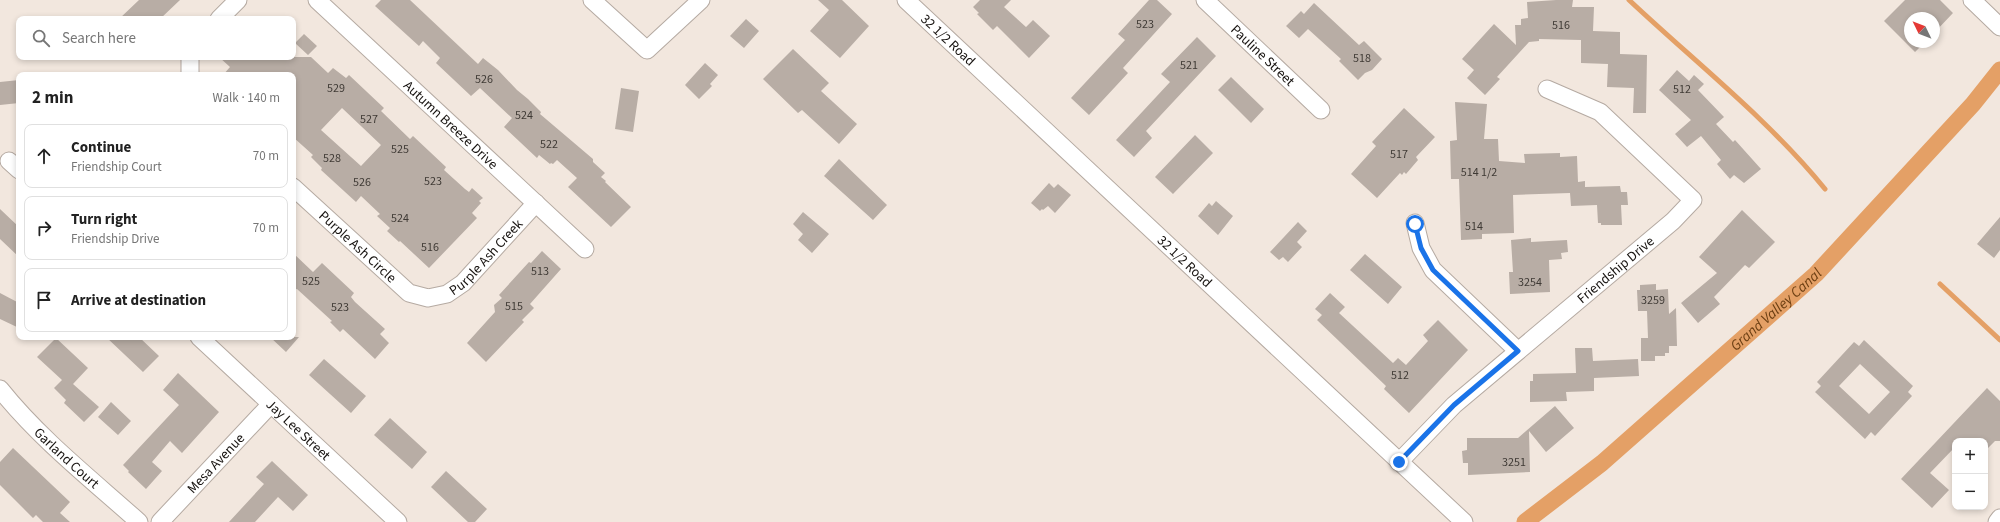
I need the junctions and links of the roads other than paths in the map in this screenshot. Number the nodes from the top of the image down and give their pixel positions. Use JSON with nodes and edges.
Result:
{"nodes":[{"id":1,"x":238,"y":0,"type":"edge"},
{"id":2,"x":317,"y":0,"type":"edge"},
{"id":3,"x":592,"y":0,"type":"edge"},
{"id":4,"x":701,"y":0,"type":"edge"},
{"id":5,"x":906,"y":0,"type":"edge"},
{"id":6,"x":1205,"y":0,"type":"edge"},
{"id":7,"x":1972,"y":0,"type":"edge"},
{"id":8,"x":222,"y":16,"type":"edge"},
{"id":9,"x":1996,"y":23,"type":"edge"},
{"id":10,"x":190,"y":60,"type":"edge"},
{"id":11,"x":190,"y":72,"type":"edge"},
{"id":12,"x":1547,"y":90,"type":"dead end"},
{"id":13,"x":1321,"y":110,"type":"dead end"},
{"id":14,"x":296,"y":190,"type":"edge"},
{"id":15,"x":536,"y":203,"type":"junction"},
{"id":16,"x":1415,"y":224,"type":"dead end"},
{"id":17,"x":585,"y":249,"type":"dead end"},
{"id":18,"x":428,"y":298,"type":"joint"},
{"id":19,"x":202,"y":340,"type":"edge"},
{"id":20,"x":1518,"y":351,"type":"junction"},
{"id":21,"x":0,"y":389,"type":"edge"},
{"id":22,"x":271,"y":404,"type":"junction"},
{"id":23,"x":1399,"y":462,"type":"junction"},
{"id":24,"x":2000,"y":518,"type":"edge"},
{"id":25,"x":139,"y":522,"type":"edge"},
{"id":26,"x":160,"y":522,"type":"edge"},
{"id":27,"x":398,"y":522,"type":"edge"},
{"id":28,"x":1464,"y":522,"type":"edge"},
{"id":29,"x":1997,"y":522,"type":"edge"}],
"edges":[{"from":1,"to":8,"type":"street"},
{"from":2,"to":15,"type":"street","name":"Autumn Breeze Drive"},
{"from":3,"to":4,"type":"street"},
{"from":5,"to":23,"type":"street","name":"32 1/2 Road"},
{"from":6,"to":13,"type":"street","name":"Pauline Street"},
{"from":7,"to":9,"type":"street"},
{"from":10,"to":11,"type":"street"},
{"from":12,"to":20,"type":"street","name":"Friendship Drive"},
{"from":14,"to":18,"type":"street","name":"Purple Ash Circle"},
{"from":15,"to":17,"type":"street","name":"Autumn Breeze Drive"},
{"from":15,"to":18,"type":"street","name":"Purple Ash Creek"},
{"from":16,"to":20,"type":"street"},
{"from":19,"to":22,"type":"street","name":"Jay Lee Street"},
{"from":20,"to":23,"type":"street","name":"Friendship Drive"},
{"from":21,"to":25,"type":"street","name":"Garland Court"},
{"from":22,"to":26,"type":"street","name":"Mesa Avenue"},
{"from":22,"to":27,"type":"street","name":"Jay Lee Street"},
{"from":23,"to":28,"type":"street","name":"32 1/2 Road"},
{"from":24,"to":29,"type":"street"}]}
